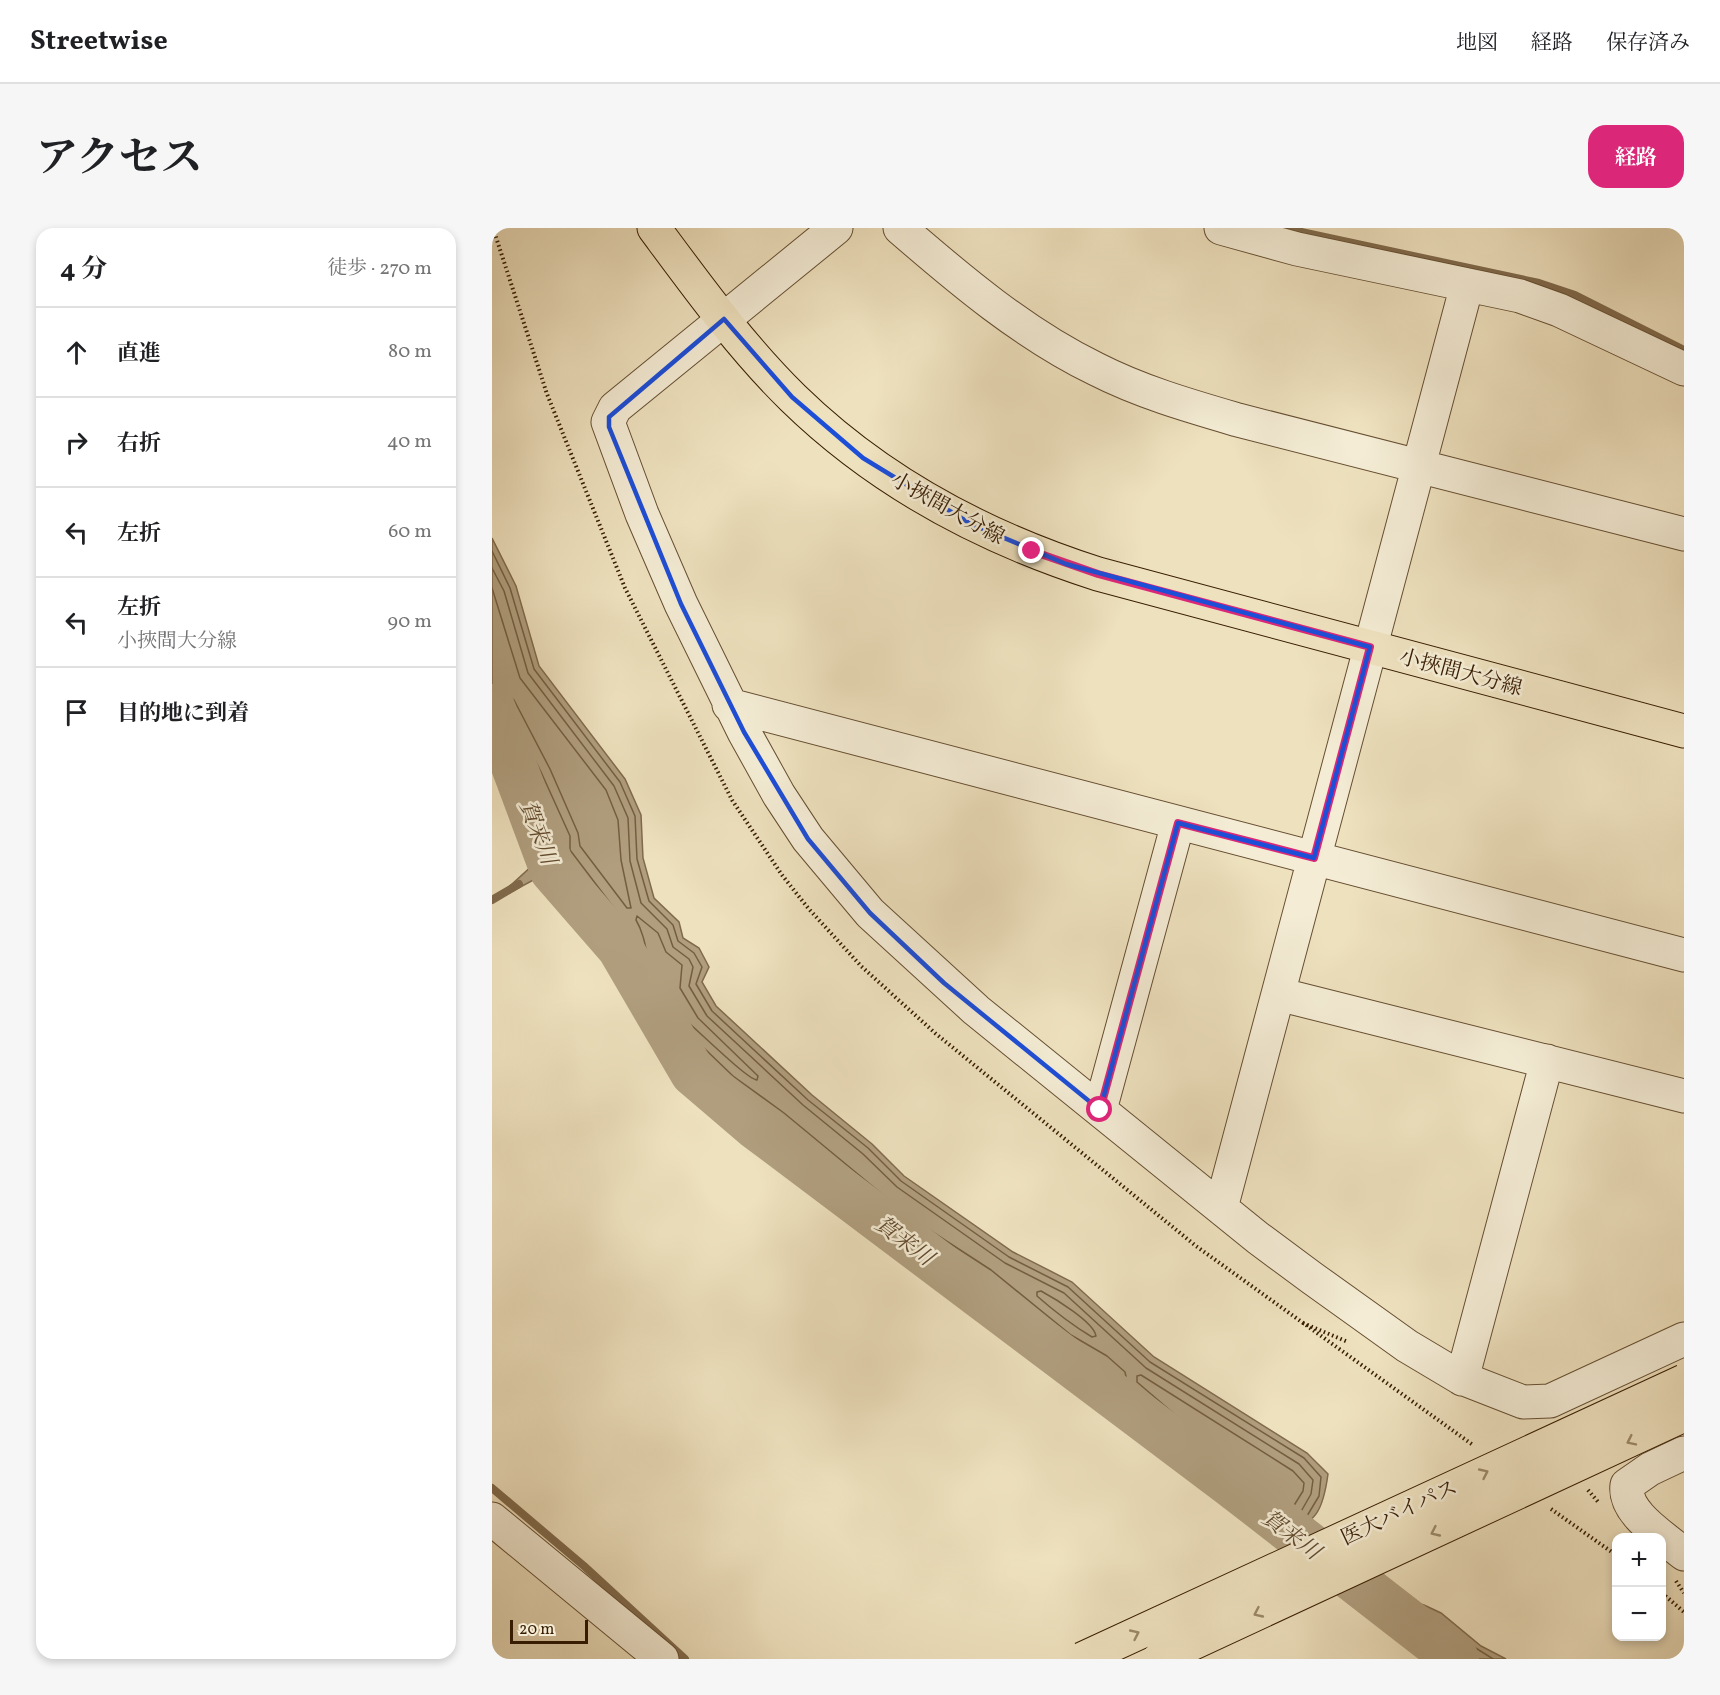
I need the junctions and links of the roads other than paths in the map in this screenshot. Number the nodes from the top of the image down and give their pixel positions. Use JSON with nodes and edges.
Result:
{"nodes":[{"id":1,"x":654,"y":228,"type":"edge"},
{"id":2,"x":836,"y":228,"type":"edge"},
{"id":3,"x":900,"y":228,"type":"edge"},
{"id":4,"x":1221,"y":228,"type":"edge"},
{"id":5,"x":1467,"y":285,"type":"junction"},
{"id":6,"x":724,"y":319,"type":"junction"},
{"id":7,"x":1684,"y":369,"type":"edge"},
{"id":8,"x":1418,"y":467,"type":"junction"},
{"id":9,"x":1684,"y":534,"type":"edge"},
{"id":10,"x":1370,"y":647,"type":"junction"},
{"id":11,"x":729,"y":705,"type":"junction"},
{"id":12,"x":1684,"y":731,"type":"edge"},
{"id":13,"x":1178,"y":823,"type":"junction"},
{"id":14,"x":1314,"y":858,"type":"junction"},
{"id":15,"x":1684,"y":955,"type":"edge"},
{"id":16,"x":1278,"y":994,"type":"junction"},
{"id":17,"x":1547,"y":1061,"type":"junction"},
{"id":18,"x":1684,"y":1096,"type":"edge"},
{"id":19,"x":1100,"y":1110,"type":"junction"},
{"id":20,"x":1221,"y":1208,"type":"junction"},
{"id":21,"x":1684,"y":1339,"type":"edge"},
{"id":22,"x":1462,"y":1379,"type":"junction"},
{"id":23,"x":1684,"y":1381,"type":"edge"},
{"id":24,"x":1684,"y":1416,"type":"edge"},
{"id":25,"x":1684,"y":1453,"type":"edge"},
{"id":26,"x":492,"y":1519,"type":"edge"},
{"id":27,"x":1684,"y":1554,"type":"edge"},
{"id":28,"x":662,"y":1659,"type":"edge"},
{"id":29,"x":1082,"y":1659,"type":"edge"},
{"id":30,"x":1159,"y":1659,"type":"edge"}],
"edges":[{"from":1,"to":6,"type":"main road","name":"小挾間大分線"},
{"from":2,"to":6,"type":"street"},
{"from":3,"to":8,"type":"street"},
{"from":4,"to":5,"type":"street"},
{"from":5,"to":7,"type":"street"},
{"from":5,"to":8,"type":"street"},
{"from":6,"to":10,"type":"main road","name":"小挾間大分線"},
{"from":6,"to":11,"type":"street"},
{"from":8,"to":9,"type":"street"},
{"from":8,"to":10,"type":"street"},
{"from":10,"to":12,"type":"main road","name":"小挾間大分線"},
{"from":10,"to":14,"type":"street"},
{"from":11,"to":13,"type":"street"},
{"from":11,"to":19,"type":"street"},
{"from":13,"to":14,"type":"street"},
{"from":13,"to":19,"type":"street"},
{"from":14,"to":15,"type":"street"},
{"from":14,"to":16,"type":"street"},
{"from":16,"to":17,"type":"street"},
{"from":16,"to":20,"type":"street"},
{"from":17,"to":18,"type":"street"},
{"from":17,"to":22,"type":"street"},
{"from":19,"to":20,"type":"street"},
{"from":20,"to":22,"type":"street"},
{"from":21,"to":22,"type":"street"},
{"from":29,"to":23,"type":"main road","name":"医大バイパス","one_way":true,"bridge":true},
{"from":24,"to":30,"type":"main road","one_way":true,"bridge":true},
{"from":25,"to":27,"type":"street"},
{"from":26,"to":28,"type":"street"}]}
